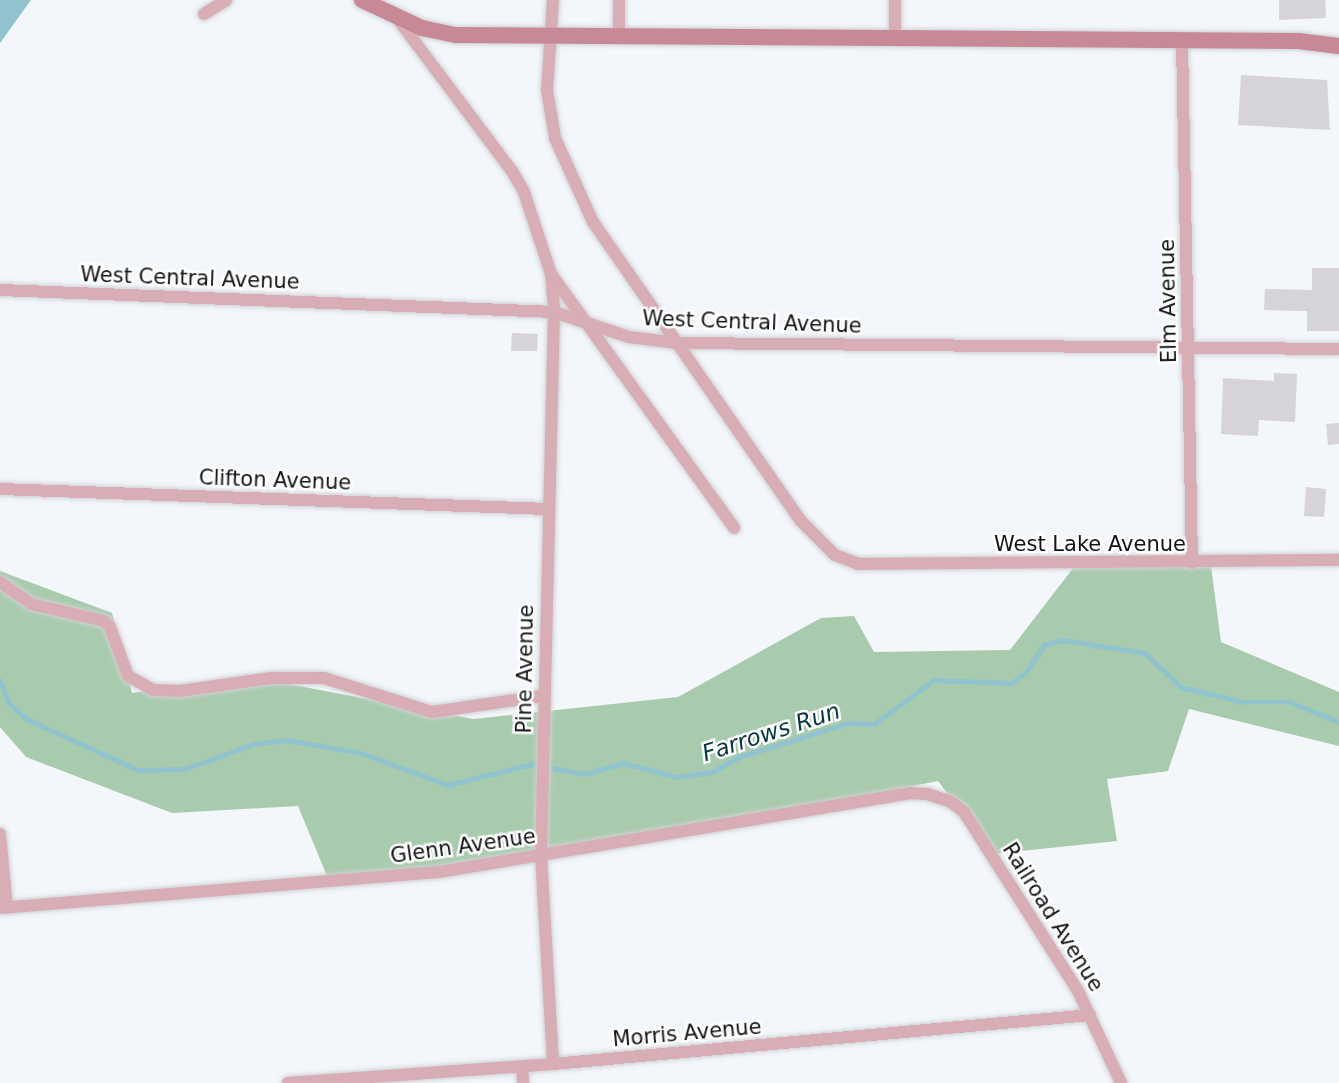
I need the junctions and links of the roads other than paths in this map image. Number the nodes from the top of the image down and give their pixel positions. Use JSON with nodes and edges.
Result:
{"nodes":[{"id":1,"x":226,"y":0,"type":"edge"},
{"id":2,"x":362,"y":0,"type":"edge"},
{"id":3,"x":553,"y":0,"type":"edge"},
{"id":4,"x":619,"y":0,"type":"edge"},
{"id":5,"x":895,"y":0,"type":"edge"},
{"id":6,"x":204,"y":14,"type":"dead end"},
{"id":7,"x":397,"y":18,"type":"junction"},
{"id":8,"x":552,"y":38,"type":"junction"},
{"id":9,"x":619,"y":38,"type":"junction"},
{"id":10,"x":895,"y":38,"type":"junction"},
{"id":11,"x":1182,"y":40,"type":"junction"},
{"id":12,"x":1339,"y":46,"type":"edge"},
{"id":13,"x":551,"y":274,"type":"junction"},
{"id":14,"x":0,"y":290,"type":"edge"},
{"id":15,"x":554,"y":312,"type":"junction"},
{"id":16,"x":588,"y":325,"type":"junction"},
{"id":17,"x":678,"y":343,"type":"junction"},
{"id":18,"x":1188,"y":349,"type":"junction"},
{"id":19,"x":1339,"y":349,"type":"edge"},
{"id":20,"x":0,"y":489,"type":"edge"},
{"id":21,"x":549,"y":509,"type":"junction"},
{"id":22,"x":734,"y":528,"type":"dead end"},
{"id":23,"x":1339,"y":560,"type":"edge"},
{"id":24,"x":1192,"y":563,"type":"junction"},
{"id":25,"x":0,"y":582,"type":"edge"},
{"id":26,"x":543,"y":696,"type":"junction"},
{"id":27,"x":927,"y":794,"type":"joint"},
{"id":28,"x":0,"y":834,"type":"edge"},
{"id":29,"x":541,"y":855,"type":"junction"},
{"id":30,"x":4,"y":908,"type":"edge"},
{"id":31,"x":1090,"y":1015,"type":"junction"},
{"id":32,"x":553,"y":1065,"type":"junction"},
{"id":33,"x":522,"y":1067,"type":"junction"},
{"id":34,"x":288,"y":1083,"type":"edge"},
{"id":35,"x":523,"y":1083,"type":"edge"},
{"id":36,"x":1121,"y":1083,"type":"edge"}],
"edges":[{"from":1,"to":6,"type":"street"},
{"from":2,"to":7,"type":"main road"},
{"from":3,"to":8,"type":"street"},
{"from":4,"to":9,"type":"street"},
{"from":5,"to":10,"type":"street"},
{"from":7,"to":8,"type":"main road"},
{"from":7,"to":13,"type":"street"},
{"from":8,"to":9,"type":"main road"},
{"from":8,"to":17,"type":"street"},
{"from":9,"to":10,"type":"main road"},
{"from":10,"to":11,"type":"main road"},
{"from":11,"to":12,"type":"main road"},
{"from":11,"to":18,"type":"street","name":"Elm Avenue"},
{"from":13,"to":15,"type":"street","name":"Pine Avenue"},
{"from":13,"to":16,"type":"street"},
{"from":14,"to":15,"type":"street","name":"West Central Avenue"},
{"from":15,"to":16,"type":"street","name":"West Central Avenue"},
{"from":15,"to":21,"type":"street","name":"Pine Avenue"},
{"from":16,"to":17,"type":"street","name":"West Central Avenue"},
{"from":16,"to":22,"type":"street"},
{"from":17,"to":18,"type":"street","name":"West Central Avenue"},
{"from":17,"to":24,"type":"street","name":"West Lake Avenue"},
{"from":18,"to":19,"type":"street","name":"West Central Avenue"},
{"from":18,"to":24,"type":"street","name":"Elm Avenue"},
{"from":20,"to":21,"type":"street","name":"Clifton Avenue"},
{"from":21,"to":26,"type":"street","name":"Pine Avenue"},
{"from":23,"to":24,"type":"street","name":"West Lake Avenue"},
{"from":25,"to":26,"type":"street"},
{"from":26,"to":29,"type":"street","name":"Pine Avenue"},
{"from":27,"to":29,"type":"street","name":"Glenn Avenue"},
{"from":27,"to":31,"type":"street","name":"Railroad Avenue"},
{"from":28,"to":30,"type":"street"},
{"from":29,"to":30,"type":"street","name":"Glenn Avenue"},
{"from":29,"to":32,"type":"street","name":"Pine Avenue"},
{"from":31,"to":32,"type":"street","name":"Morris Avenue"},
{"from":31,"to":36,"type":"street","name":"Railroad Avenue"},
{"from":32,"to":33,"type":"street","name":"Morris Avenue"},
{"from":33,"to":34,"type":"street","name":"Morris Avenue"},
{"from":33,"to":35,"type":"street"}]}
